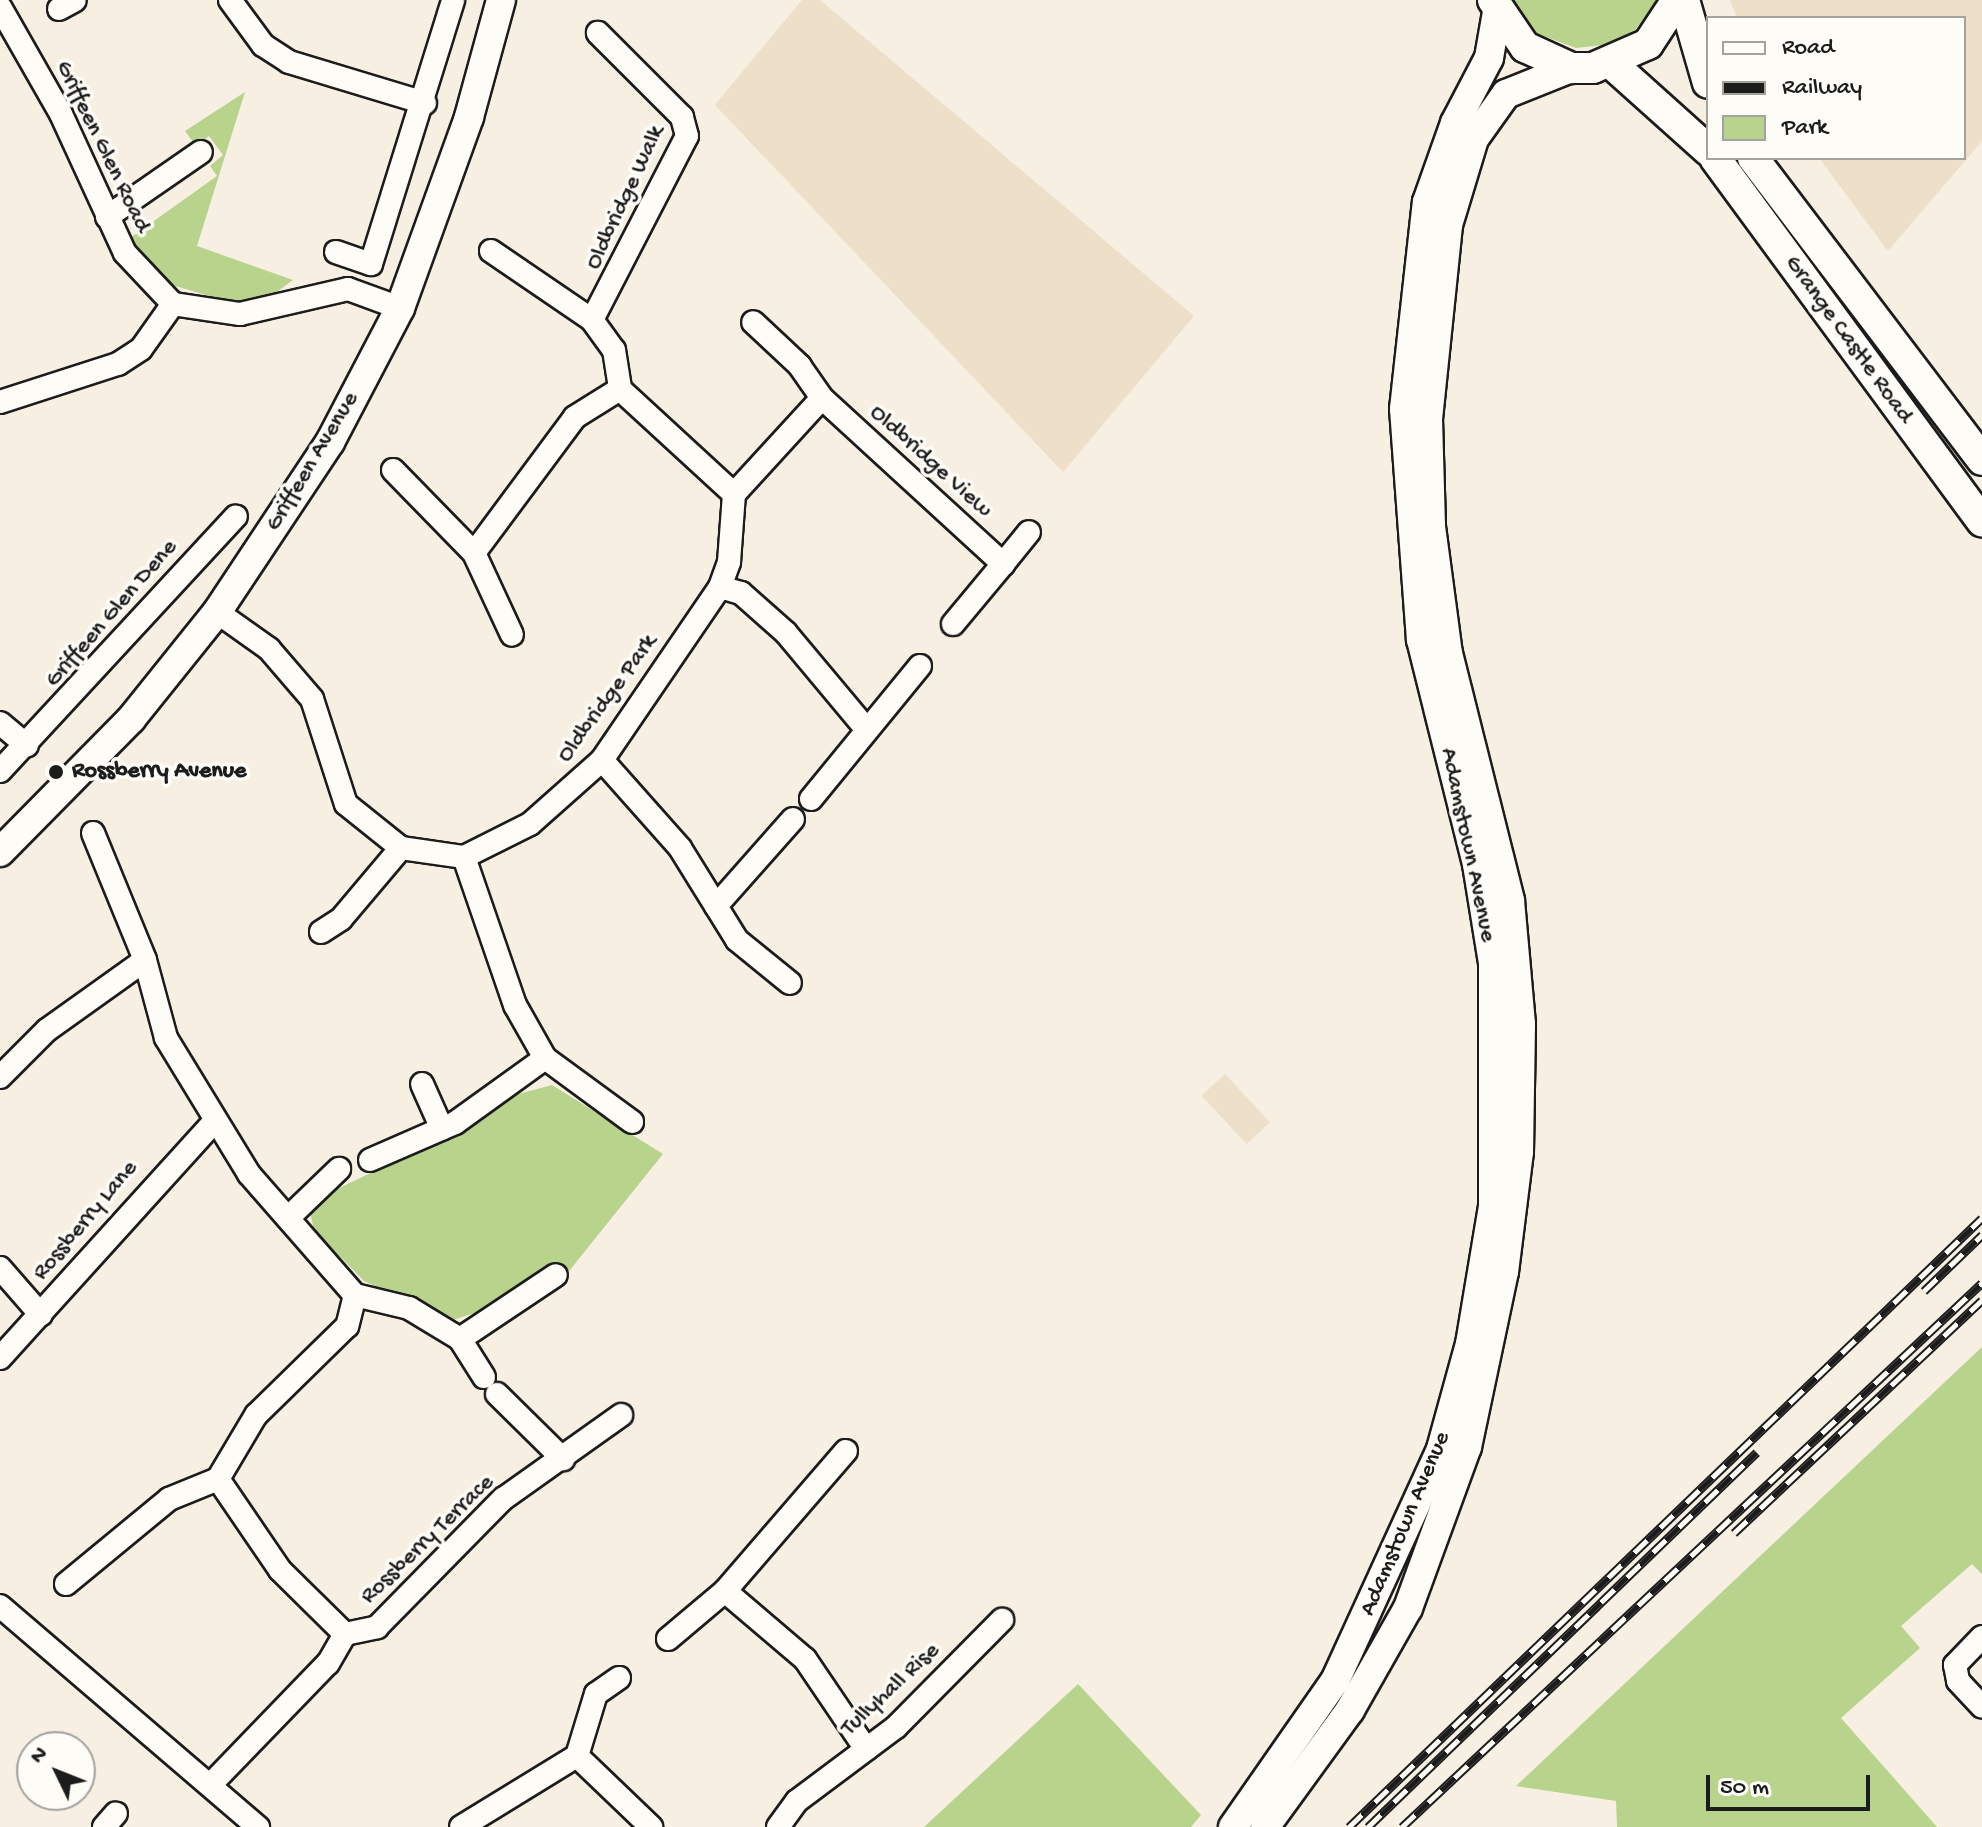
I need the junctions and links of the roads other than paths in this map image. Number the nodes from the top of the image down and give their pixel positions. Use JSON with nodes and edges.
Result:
{"nodes":[{"id":1,"x":230,"y":0,"type":"edge"},
{"id":2,"x":453,"y":0,"type":"edge"},
{"id":3,"x":501,"y":0,"type":"edge"},
{"id":4,"x":1677,"y":0,"type":"edge"},
{"id":5,"x":1684,"y":0,"type":"edge"},
{"id":6,"x":1495,"y":6,"type":"edge"},
{"id":7,"x":0,"y":7,"type":"edge"},
{"id":8,"x":598,"y":33,"type":"dead end"},
{"id":9,"x":1612,"y":64,"type":"junction"},
{"id":10,"x":1571,"y":68,"type":"junction"},
{"id":11,"x":1706,"y":76,"type":"edge"},
{"id":12,"x":425,"y":103,"type":"junction"},
{"id":13,"x":1706,"y":148,"type":"edge"},
{"id":14,"x":201,"y":152,"type":"dead end"},
{"id":15,"x":1716,"y":160,"type":"edge"},
{"id":16,"x":1755,"y":160,"type":"edge"},
{"id":17,"x":107,"y":217,"type":"junction"},
{"id":18,"x":491,"y":251,"type":"dead end"},
{"id":19,"x":336,"y":252,"type":"dead end"},
{"id":20,"x":173,"y":304,"type":"junction"},
{"id":21,"x":400,"y":308,"type":"junction"},
{"id":22,"x":592,"y":320,"type":"junction"},
{"id":23,"x":753,"y":322,"type":"dead end"},
{"id":24,"x":620,"y":389,"type":"junction"},
{"id":25,"x":822,"y":398,"type":"junction"},
{"id":26,"x":0,"y":402,"type":"edge"},
{"id":27,"x":1982,"y":460,"type":"edge"},
{"id":28,"x":393,"y":470,"type":"dead end"},
{"id":29,"x":734,"y":494,"type":"junction"},
{"id":30,"x":236,"y":516,"type":"dead end"},
{"id":31,"x":1982,"y":522,"type":"edge"},
{"id":32,"x":1029,"y":532,"type":"dead end"},
{"id":33,"x":474,"y":553,"type":"junction"},
{"id":34,"x":1003,"y":564,"type":"junction"},
{"id":35,"x":720,"y":587,"type":"junction"},
{"id":36,"x":217,"y":612,"type":"junction"},
{"id":37,"x":953,"y":624,"type":"dead end"},
{"id":38,"x":512,"y":635,"type":"dead end"},
{"id":39,"x":920,"y":666,"type":"dead end"},
{"id":40,"x":0,"y":723,"type":"edge"},
{"id":41,"x":867,"y":730,"type":"junction"},
{"id":42,"x":27,"y":746,"type":"junction"},
{"id":43,"x":602,"y":760,"type":"junction"},
{"id":44,"x":0,"y":771,"type":"edge"},
{"id":45,"x":811,"y":799,"type":"dead end"},
{"id":46,"x":793,"y":819,"type":"dead end"},
{"id":47,"x":93,"y":833,"type":"dead end"},
{"id":48,"x":401,"y":848,"type":"junction"},
{"id":49,"x":0,"y":852,"type":"edge"},
{"id":50,"x":464,"y":857,"type":"junction"},
{"id":51,"x":716,"y":906,"type":"junction"},
{"id":52,"x":321,"y":932,"type":"dead end"},
{"id":53,"x":145,"y":960,"type":"junction"},
{"id":54,"x":790,"y":983,"type":"dead end"},
{"id":55,"x":545,"y":1058,"type":"junction"},
{"id":56,"x":0,"y":1077,"type":"edge"},
{"id":57,"x":422,"y":1084,"type":"dead end"},
{"id":58,"x":215,"y":1121,"type":"junction"},
{"id":59,"x":632,"y":1122,"type":"dead end"},
{"id":60,"x":442,"y":1129,"type":"junction"},
{"id":61,"x":370,"y":1160,"type":"dead end"},
{"id":62,"x":339,"y":1169,"type":"dead end"},
{"id":63,"x":288,"y":1218,"type":"junction"},
{"id":64,"x":0,"y":1268,"type":"edge"},
{"id":65,"x":556,"y":1275,"type":"dead end"},
{"id":66,"x":355,"y":1295,"type":"junction"},
{"id":67,"x":41,"y":1315,"type":"junction"},
{"id":68,"x":460,"y":1339,"type":"junction"},
{"id":69,"x":0,"y":1358,"type":"edge"},
{"id":70,"x":621,"y":1415,"type":"dead end"},
{"id":71,"x":846,"y":1451,"type":"dead end"},
{"id":72,"x":563,"y":1459,"type":"junction"},
{"id":73,"x":218,"y":1479,"type":"junction"},
{"id":74,"x":66,"y":1584,"type":"dead end"},
{"id":75,"x":725,"y":1591,"type":"junction"},
{"id":76,"x":0,"y":1606,"type":"edge"},
{"id":77,"x":1002,"y":1620,"type":"dead end"},
{"id":78,"x":345,"y":1634,"type":"junction"},
{"id":79,"x":1982,"y":1637,"type":"edge"},
{"id":80,"x":668,"y":1639,"type":"dead end"},
{"id":81,"x":619,"y":1678,"type":"dead end"},
{"id":82,"x":1982,"y":1707,"type":"edge"},
{"id":83,"x":866,"y":1749,"type":"junction"},
{"id":84,"x":577,"y":1756,"type":"junction"},
{"id":85,"x":212,"y":1783,"type":"junction"},
{"id":86,"x":258,"y":1827,"type":"edge"},
{"id":87,"x":461,"y":1827,"type":"edge"},
{"id":88,"x":651,"y":1827,"type":"edge"},
{"id":89,"x":778,"y":1827,"type":"edge"},
{"id":90,"x":1233,"y":1827,"type":"edge"},
{"id":91,"x":1265,"y":1827,"type":"edge"}],
"edges":[{"from":1,"to":12,"type":"street"},
{"from":2,"to":12,"type":"street"},
{"from":3,"to":21,"type":"street","name":"Griffeen Avenue"},
{"from":4,"to":9,"type":"main road"},
{"from":5,"to":11,"type":"main road"},
{"from":6,"to":10,"type":"main road"},
{"from":6,"to":90,"type":"street","name":"Adamstown Avenue"},
{"from":7,"to":17,"type":"street","name":"Griffeen Glen Road"},
{"from":8,"to":22,"type":"street","name":"Oldbridge Walk"},
{"from":9,"to":10,"type":"main road"},
{"from":9,"to":13,"type":"main road"},
{"from":10,"to":91,"type":"street","name":"Adamstown Avenue"},
{"from":12,"to":19,"type":"street"},
{"from":14,"to":17,"type":"street"},
{"from":15,"to":31,"type":"main road","name":"Grange Castle Road"},
{"from":16,"to":27,"type":"main road","name":"Grange Castle Road"},
{"from":17,"to":20,"type":"street","name":"Griffeen Glen Road"},
{"from":18,"to":22,"type":"street"},
{"from":20,"to":21,"type":"street"},
{"from":20,"to":26,"type":"street"},
{"from":21,"to":36,"type":"street","name":"Griffeen Avenue"},
{"from":22,"to":24,"type":"street"},
{"from":23,"to":25,"type":"street","name":"Oldbridge View"},
{"from":24,"to":29,"type":"street"},
{"from":24,"to":33,"type":"street"},
{"from":25,"to":29,"type":"street"},
{"from":25,"to":34,"type":"street","name":"Oldbridge View"},
{"from":28,"to":33,"type":"street"},
{"from":29,"to":35,"type":"street","name":"Oldbridge Park"},
{"from":30,"to":42,"type":"street","name":"Griffeen Glen Dene"},
{"from":32,"to":34,"type":"street"},
{"from":33,"to":38,"type":"street"},
{"from":34,"to":37,"type":"street"},
{"from":35,"to":41,"type":"street"},
{"from":35,"to":43,"type":"street","name":"Oldbridge Park"},
{"from":36,"to":48,"type":"street"},
{"from":36,"to":49,"type":"street","name":"Griffeen Avenue"},
{"from":39,"to":41,"type":"street"},
{"from":40,"to":42,"type":"street"},
{"from":41,"to":45,"type":"street"},
{"from":42,"to":44,"type":"street","name":"Griffeen Glen Dene"},
{"from":43,"to":50,"type":"street","name":"Oldbridge Park"},
{"from":43,"to":51,"type":"street"},
{"from":46,"to":51,"type":"street"},
{"from":47,"to":53,"type":"street"},
{"from":48,"to":50,"type":"street"},
{"from":48,"to":52,"type":"street"},
{"from":50,"to":55,"type":"street"},
{"from":51,"to":54,"type":"street"},
{"from":53,"to":56,"type":"street"},
{"from":53,"to":58,"type":"street"},
{"from":55,"to":59,"type":"street"},
{"from":55,"to":60,"type":"street"},
{"from":57,"to":60,"type":"street"},
{"from":58,"to":63,"type":"street"},
{"from":58,"to":67,"type":"street","name":"Rossberry Lane"},
{"from":60,"to":61,"type":"street"},
{"from":62,"to":63,"type":"street"},
{"from":63,"to":66,"type":"street"},
{"from":64,"to":67,"type":"street"},
{"from":65,"to":68,"type":"street"},
{"from":66,"to":68,"type":"street"},
{"from":66,"to":73,"type":"street"},
{"from":67,"to":69,"type":"street","name":"Rossberry Lane"},
{"from":68,"to":72,"type":"street"},
{"from":70,"to":72,"type":"street","name":"Rossberry Terrace"},
{"from":71,"to":75,"type":"street"},
{"from":72,"to":78,"type":"street","name":"Rossberry Terrace"},
{"from":73,"to":74,"type":"street"},
{"from":73,"to":78,"type":"street"},
{"from":75,"to":80,"type":"street"},
{"from":75,"to":83,"type":"street"},
{"from":76,"to":85,"type":"street"},
{"from":77,"to":83,"type":"street","name":"Tullyhall Rise"},
{"from":78,"to":85,"type":"street"},
{"from":79,"to":82,"type":"street"},
{"from":81,"to":84,"type":"street"},
{"from":83,"to":89,"type":"street","name":"Tullyhall Rise"},
{"from":84,"to":87,"type":"street"},
{"from":84,"to":88,"type":"street"},
{"from":85,"to":86,"type":"street"}]}
